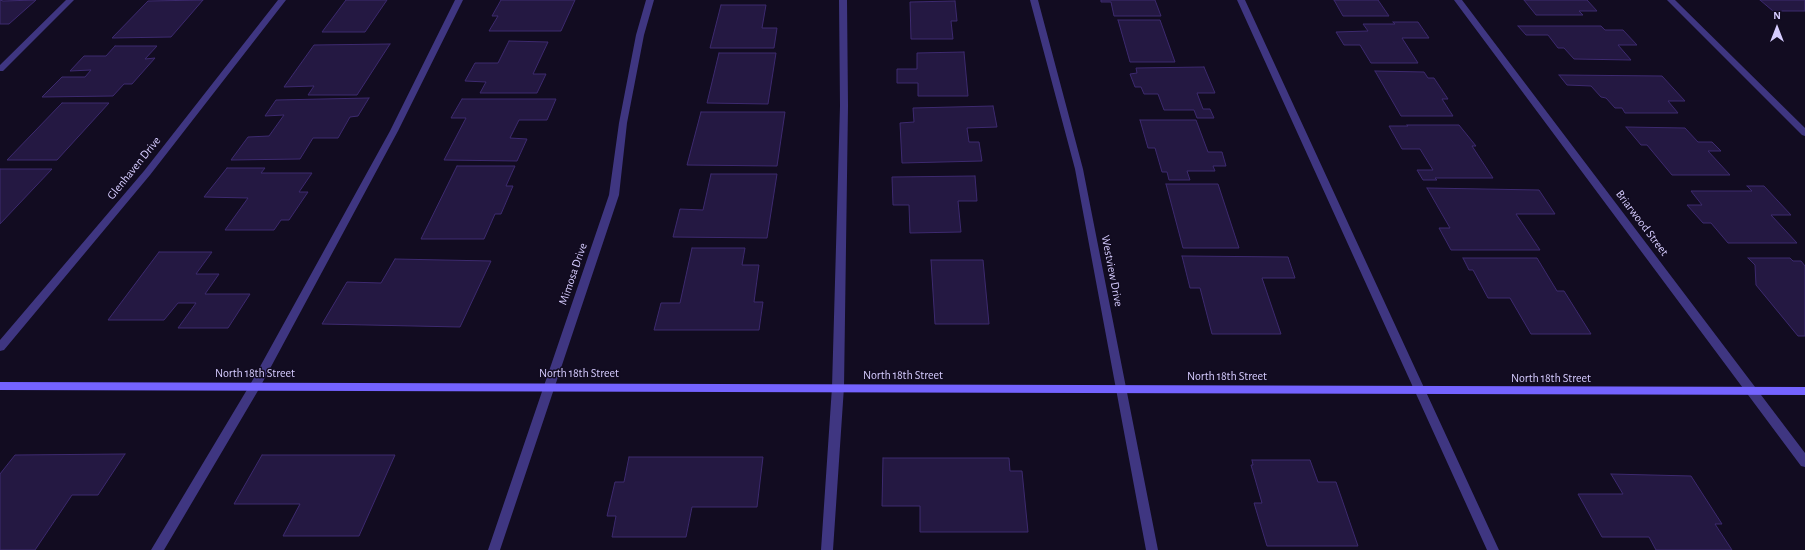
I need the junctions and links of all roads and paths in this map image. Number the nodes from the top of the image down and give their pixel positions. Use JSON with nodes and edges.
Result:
{"nodes":[{"id":1,"x":70,"y":0,"type":"edge"},
{"id":2,"x":282,"y":0,"type":"edge"},
{"id":3,"x":459,"y":0,"type":"edge"},
{"id":4,"x":650,"y":0,"type":"edge"},
{"id":5,"x":843,"y":0,"type":"edge"},
{"id":6,"x":1034,"y":0,"type":"edge"},
{"id":7,"x":1241,"y":0,"type":"edge"},
{"id":8,"x":1458,"y":0,"type":"edge"},
{"id":9,"x":1671,"y":0,"type":"edge"},
{"id":10,"x":0,"y":69,"type":"edge"},
{"id":11,"x":1805,"y":133,"type":"edge"},
{"id":12,"x":0,"y":347,"type":"edge"},
{"id":13,"x":0,"y":386,"type":"edge"},
{"id":14,"x":255,"y":386,"type":"junction"},
{"id":15,"x":548,"y":386,"type":"junction"},
{"id":16,"x":838,"y":387,"type":"junction"},
{"id":17,"x":1121,"y":389,"type":"junction"},
{"id":18,"x":1421,"y":390,"type":"junction"},
{"id":19,"x":1752,"y":391,"type":"junction"},
{"id":20,"x":1805,"y":391,"type":"edge"},
{"id":21,"x":1805,"y":462,"type":"edge"},
{"id":22,"x":157,"y":550,"type":"edge"},
{"id":23,"x":494,"y":550,"type":"edge"},
{"id":24,"x":826,"y":550,"type":"edge"},
{"id":25,"x":1152,"y":550,"type":"edge"},
{"id":26,"x":1493,"y":550,"type":"edge"}],
"edges":[{"from":1,"to":10,"type":"street"},
{"from":2,"to":12,"type":"street","name":"Glenhaven Drive"},
{"from":3,"to":14,"type":"street"},
{"from":4,"to":15,"type":"street","name":"Mimosa Drive"},
{"from":5,"to":16,"type":"street"},
{"from":6,"to":17,"type":"street","name":"Westview Drive"},
{"from":7,"to":18,"type":"street"},
{"from":8,"to":19,"type":"street","name":"Briarwood Street"},
{"from":9,"to":11,"type":"street"},
{"from":13,"to":14,"type":"street","name":"North 18th Street"},
{"from":14,"to":15,"type":"street","name":"North 18th Street"},
{"from":14,"to":22,"type":"street"},
{"from":15,"to":16,"type":"street","name":"North 18th Street"},
{"from":15,"to":23,"type":"street","name":"Mimosa Drive"},
{"from":16,"to":17,"type":"street","name":"North 18th Street"},
{"from":16,"to":24,"type":"street"},
{"from":17,"to":18,"type":"street","name":"North 18th Street"},
{"from":17,"to":25,"type":"street","name":"Westview Drive"},
{"from":18,"to":19,"type":"street","name":"North 18th Street"},
{"from":18,"to":26,"type":"street"},
{"from":19,"to":20,"type":"street","name":"North 18th Street"},
{"from":19,"to":21,"type":"street","name":"Briarwood Street"}]}
